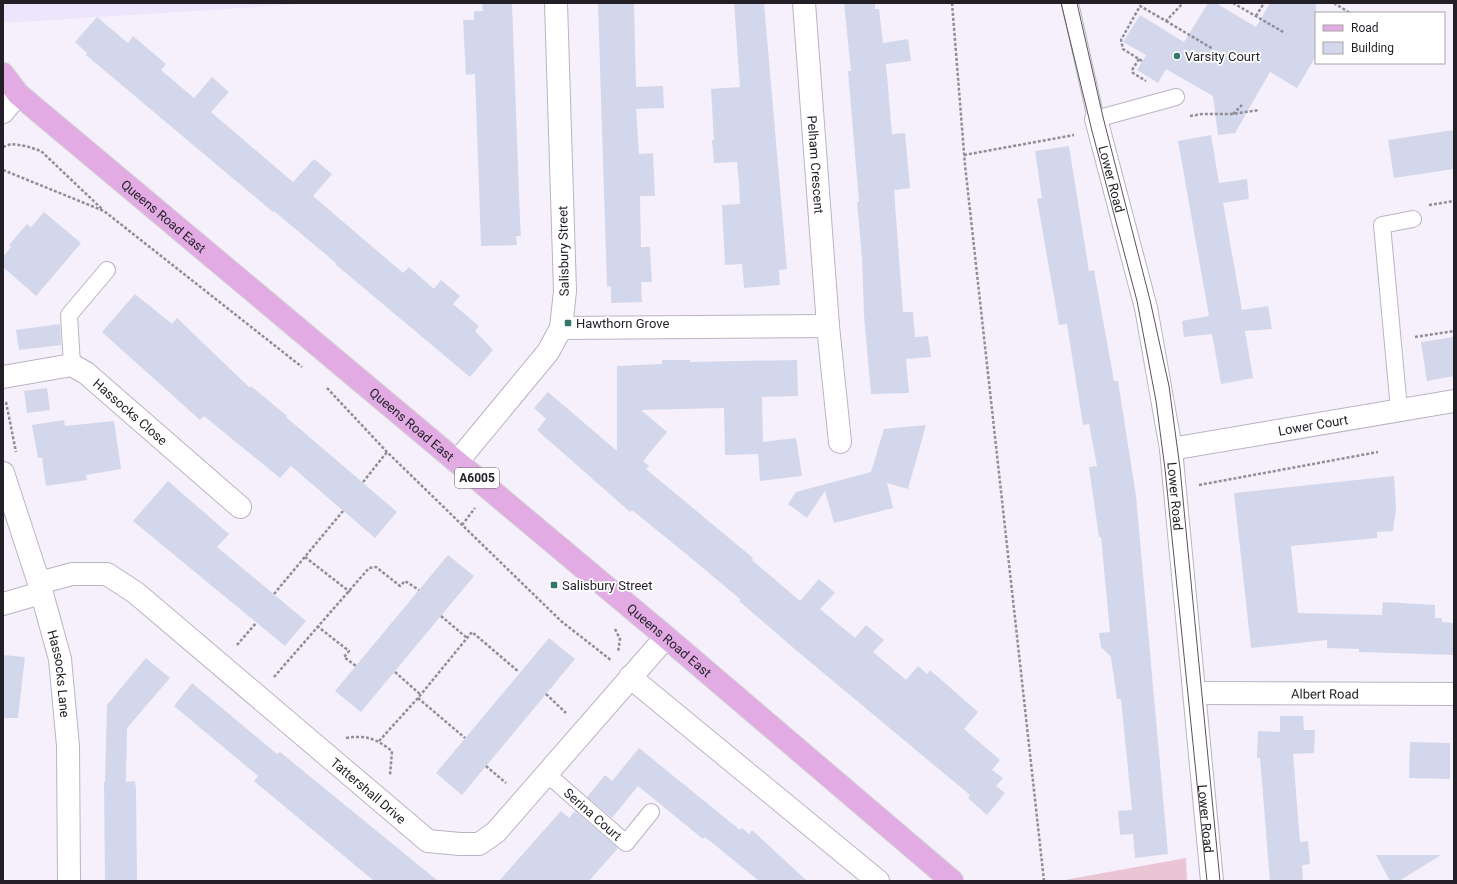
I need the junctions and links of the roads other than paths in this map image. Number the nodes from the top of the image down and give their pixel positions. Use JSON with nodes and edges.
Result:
{"nodes":[{"id":1,"x":556,"y":3,"type":"edge"},
{"id":2,"x":804,"y":3,"type":"edge"},
{"id":3,"x":1070,"y":3,"type":"edge"},
{"id":4,"x":3,"y":74,"type":"edge"},
{"id":5,"x":18,"y":94,"type":"junction"},
{"id":6,"x":1169,"y":99,"type":"road end"},
{"id":7,"x":3,"y":112,"type":"edge"},
{"id":8,"x":1097,"y":124,"type":"junction"},
{"id":9,"x":1413,"y":219,"type":"dead end"},
{"id":10,"x":107,"y":270,"type":"dead end"},
{"id":11,"x":828,"y":326,"type":"junction"},
{"id":12,"x":561,"y":328,"type":"junction"},
{"id":13,"x":72,"y":365,"type":"junction"},
{"id":14,"x":3,"y":377,"type":"edge"},
{"id":15,"x":1454,"y":401,"type":"edge"},
{"id":16,"x":1399,"y":409,"type":"junction"},
{"id":17,"x":840,"y":442,"type":"dead end"},
{"id":18,"x":1171,"y":449,"type":"junction"},
{"id":19,"x":457,"y":462,"type":"junction"},
{"id":20,"x":3,"y":473,"type":"edge"},
{"id":21,"x":240,"y":507,"type":"dead end"},
{"id":22,"x":40,"y":588,"type":"junction"},
{"id":23,"x":3,"y":604,"type":"edge"},
{"id":24,"x":666,"y":637,"type":"junction"},
{"id":25,"x":630,"y":677,"type":"junction"},
{"id":26,"x":1195,"y":692,"type":"junction"},
{"id":27,"x":1454,"y":694,"type":"edge"},
{"id":28,"x":547,"y":774,"type":"junction"},
{"id":29,"x":651,"y":812,"type":"dead end"},
{"id":30,"x":69,"y":881,"type":"edge"},
{"id":31,"x":878,"y":881,"type":"edge"},
{"id":32,"x":952,"y":881,"type":"edge"},
{"id":33,"x":1212,"y":881,"type":"edge"}],
"edges":[{"from":1,"to":12,"type":"street","name":"Salisbury Street"},
{"from":2,"to":11,"type":"street","name":"Pelham Crescent"},
{"from":3,"to":8,"type":"lane"},
{"from":4,"to":5,"type":"main road","name":"Queens Road East","number":"A6005"},
{"from":5,"to":7,"type":"street"},
{"from":5,"to":19,"type":"main road","name":"Queens Road East","number":"A6005"},
{"from":6,"to":8,"type":"lane"},
{"from":8,"to":18,"type":"street","name":"Lower Road"},
{"from":9,"to":16,"type":"lane"},
{"from":10,"to":13,"type":"lane"},
{"from":11,"to":12,"type":"street"},
{"from":11,"to":17,"type":"street","name":"Pelham Crescent"},
{"from":12,"to":19,"type":"street","name":"Salisbury Street"},
{"from":13,"to":14,"type":"street"},
{"from":13,"to":21,"type":"street","name":"Hassocks Close"},
{"from":15,"to":16,"type":"street","name":"Lower Court"},
{"from":16,"to":18,"type":"street","name":"Lower Court"},
{"from":18,"to":26,"type":"street","name":"Lower Road"},
{"from":19,"to":24,"type":"main road","name":"Queens Road East","number":"A6005"},
{"from":20,"to":22,"type":"street","name":"Hassocks Lane"},
{"from":22,"to":23,"type":"street","name":"Tattershall Drive"},
{"from":22,"to":28,"type":"street","name":"Tattershall Drive"},
{"from":22,"to":30,"type":"street","name":"Hassocks Lane"},
{"from":24,"to":25,"type":"street","name":"Tattershall Drive"},
{"from":24,"to":32,"type":"main road","name":"Queens Road East","number":"A6005"},
{"from":25,"to":28,"type":"street","name":"Tattershall Drive"},
{"from":25,"to":31,"type":"street"},
{"from":26,"to":27,"type":"street","name":"Albert Road"},
{"from":26,"to":33,"type":"street","name":"Lower Road"},
{"from":28,"to":29,"type":"lane","name":"Serina Court"}]}
